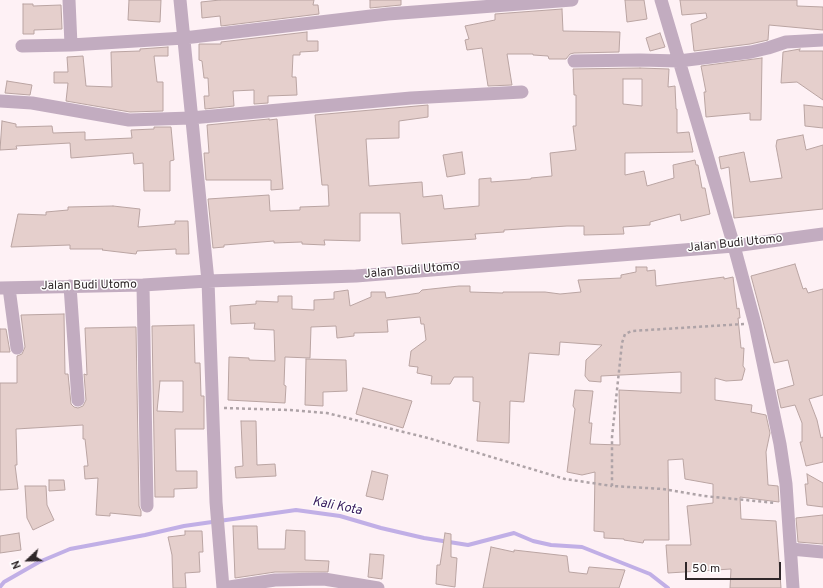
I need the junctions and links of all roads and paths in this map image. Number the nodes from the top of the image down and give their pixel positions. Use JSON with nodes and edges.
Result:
{"nodes":[{"id":1,"x":69,"y":0,"type":"edge"},
{"id":2,"x":180,"y":0,"type":"edge"},
{"id":3,"x":572,"y":0,"type":"edge"},
{"id":4,"x":662,"y":0,"type":"edge"},
{"id":5,"x":184,"y":38,"type":"junction"},
{"id":6,"x":823,"y":40,"type":"edge"},
{"id":7,"x":71,"y":45,"type":"junction"},
{"id":8,"x":22,"y":46,"type":"dead end"},
{"id":9,"x":574,"y":61,"type":"dead end"},
{"id":10,"x":679,"y":61,"type":"junction"},
{"id":11,"x":522,"y":92,"type":"dead end"},
{"id":12,"x":0,"y":101,"type":"edge"},
{"id":13,"x":191,"y":118,"type":"junction"},
{"id":14,"x":823,"y":234,"type":"edge"},
{"id":15,"x":734,"y":246,"type":"junction"},
{"id":16,"x":208,"y":281,"type":"junction"},
{"id":17,"x":143,"y":285,"type":"junction"},
{"id":18,"x":70,"y":286,"type":"junction"},
{"id":19,"x":5,"y":288,"type":"edge"},
{"id":20,"x":754,"y":324,"type":"junction"},
{"id":21,"x":18,"y":348,"type":"dead end"},
{"id":22,"x":78,"y":400,"type":"dead end"},
{"id":23,"x":214,"y":408,"type":"junction"},
{"id":24,"x":612,"y":486,"type":"junction"},
{"id":25,"x":788,"y":504,"type":"junction"},
{"id":26,"x":147,"y":506,"type":"dead end"},
{"id":27,"x":791,"y":549,"type":"junction"},
{"id":28,"x":823,"y":552,"type":"edge"},
{"id":29,"x":223,"y":588,"type":"edge"},
{"id":30,"x":378,"y":588,"type":"edge"},
{"id":31,"x":793,"y":588,"type":"edge"}],
"edges":[{"from":1,"to":7,"type":"street"},
{"from":2,"to":5,"type":"street"},
{"from":3,"to":5,"type":"street"},
{"from":4,"to":10,"type":"street"},
{"from":5,"to":7,"type":"street"},
{"from":5,"to":13,"type":"street"},
{"from":6,"to":10,"type":"street"},
{"from":7,"to":8,"type":"street"},
{"from":9,"to":10,"type":"street"},
{"from":10,"to":15,"type":"street"},
{"from":11,"to":13,"type":"street"},
{"from":12,"to":13,"type":"street"},
{"from":13,"to":16,"type":"street"},
{"from":14,"to":15,"type":"street","name":"Jalan Budi Utomo"},
{"from":15,"to":16,"type":"street","name":"Jalan Budi Utomo"},
{"from":15,"to":20,"type":"street"},
{"from":16,"to":17,"type":"street","name":"Jalan Budi Utomo"},
{"from":16,"to":23,"type":"street"},
{"from":17,"to":18,"type":"street","name":"Jalan Budi Utomo"},
{"from":17,"to":26,"type":"street"},
{"from":18,"to":19,"type":"street","name":"Jalan Budi Utomo"},
{"from":18,"to":22,"type":"street"},
{"from":19,"to":21,"type":"street"},
{"from":20,"to":24,"type":"path"},
{"from":20,"to":25,"type":"street"},
{"from":23,"to":24,"type":"path"},
{"from":23,"to":29,"type":"street"},
{"from":24,"to":25,"type":"path"},
{"from":25,"to":27,"type":"street"},
{"from":27,"to":28,"type":"street"},
{"from":27,"to":31,"type":"street"},
{"from":29,"to":30,"type":"street"}]}
